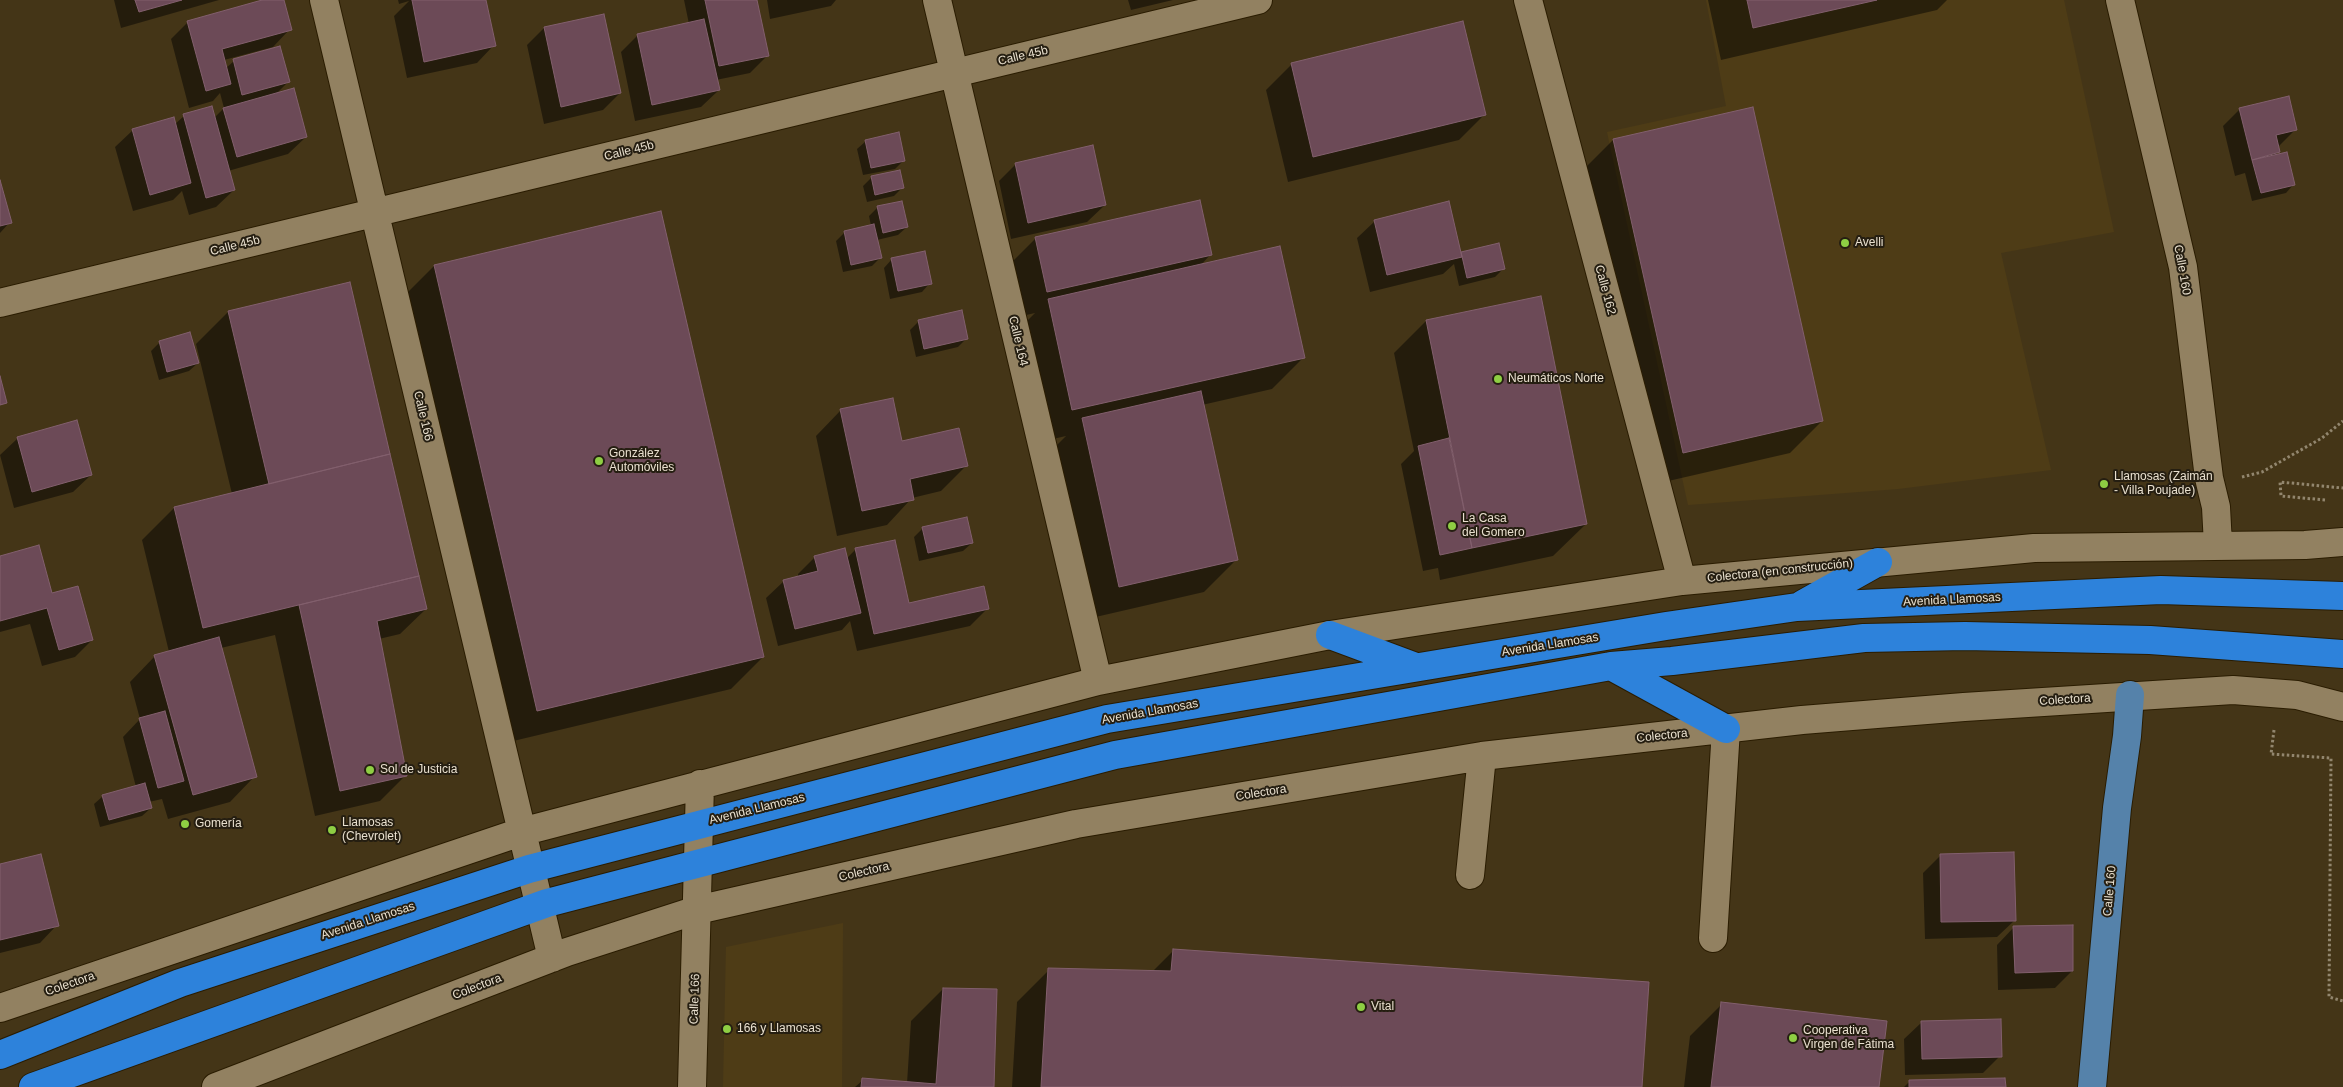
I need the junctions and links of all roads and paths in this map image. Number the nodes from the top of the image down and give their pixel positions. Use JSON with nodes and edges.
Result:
{"nodes":[{"id":1,"x":324,"y":0,"type":"edge"},
{"id":2,"x":937,"y":0,"type":"edge"},
{"id":3,"x":1258,"y":0,"type":"edge"},
{"id":4,"x":1528,"y":0,"type":"edge"},
{"id":5,"x":2120,"y":0,"type":"edge"},
{"id":6,"x":954,"y":73,"type":"junction"},
{"id":7,"x":375,"y":213,"type":"junction"},
{"id":8,"x":0,"y":303,"type":"edge"},
{"id":9,"x":2343,"y":421,"type":"edge"},
{"id":10,"x":2210,"y":478,"type":"junction"},
{"id":11,"x":2343,"y":488,"type":"edge"},
{"id":12,"x":2325,"y":500,"type":"dead end"},
{"id":13,"x":2343,"y":542,"type":"edge"},
{"id":14,"x":2218,"y":545,"type":"junction"},
{"id":15,"x":1878,"y":562,"type":"junction"},
{"id":16,"x":1682,"y":581,"type":"junction"},
{"id":17,"x":2343,"y":596,"type":"edge"},
{"id":18,"x":1797,"y":607,"type":"junction"},
{"id":19,"x":1330,"y":636,"type":"junction"},
{"id":20,"x":2343,"y":654,"type":"edge"},
{"id":21,"x":1611,"y":666,"type":"junction"},
{"id":22,"x":1418,"y":667,"type":"junction"},
{"id":23,"x":1098,"y":681,"type":"junction"},
{"id":24,"x":2130,"y":695,"type":"junction"},
{"id":25,"x":2343,"y":707,"type":"edge"},
{"id":26,"x":1726,"y":729,"type":"junction"},
{"id":27,"x":2274,"y":730,"type":"dead end"},
{"id":28,"x":1482,"y":756,"type":"junction"},
{"id":29,"x":700,"y":784,"type":"junction"},
{"id":30,"x":700,"y":824,"type":"junction"},
{"id":31,"x":521,"y":832,"type":"junction"},
{"id":32,"x":699,"y":864,"type":"junction"},
{"id":33,"x":529,"y":869,"type":"junction"},
{"id":34,"x":1470,"y":875,"type":"dead end"},
{"id":35,"x":538,"y":906,"type":"junction"},
{"id":36,"x":697,"y":910,"type":"junction"},
{"id":37,"x":1713,"y":938,"type":"dead end"},
{"id":38,"x":552,"y":958,"type":"junction"},
{"id":39,"x":2343,"y":1001,"type":"edge"},
{"id":40,"x":0,"y":1008,"type":"edge"},
{"id":41,"x":0,"y":1055,"type":"edge"},
{"id":42,"x":33,"y":1087,"type":"edge"},
{"id":43,"x":216,"y":1087,"type":"edge"},
{"id":44,"x":692,"y":1087,"type":"edge"},
{"id":45,"x":2092,"y":1087,"type":"edge"}],
"edges":[{"from":1,"to":7,"type":"street","name":"Calle 166"},
{"from":2,"to":6,"type":"street","name":"Calle 164"},
{"from":3,"to":6,"type":"street","name":"Calle 45b"},
{"from":4,"to":16,"type":"street","name":"Calle 162"},
{"from":5,"to":10,"type":"street","name":"Calle 160"},
{"from":6,"to":7,"type":"street","name":"Calle 45b"},
{"from":6,"to":23,"type":"street","name":"Calle 164"},
{"from":7,"to":8,"type":"street","name":"Calle 45b"},
{"from":7,"to":31,"type":"street","name":"Calle 166"},
{"from":9,"to":10,"type":"path"},
{"from":10,"to":14,"type":"street","name":"Calle 160"},
{"from":11,"to":12,"type":"path"},
{"from":13,"to":14,"type":"street"},
{"from":14,"to":15,"type":"street"},
{"from":15,"to":16,"type":"street","name":"Colectora (en construcción)"},
{"from":15,"to":18,"type":"highway"},
{"from":16,"to":19,"type":"street","name":"Colectora"},
{"from":17,"to":18,"type":"highway","name":"Avenida Llamosas"},
{"from":18,"to":22,"type":"highway","name":"Avenida Llamosas"},
{"from":19,"to":22,"type":"highway"},
{"from":19,"to":23,"type":"street","name":"Colectora"},
{"from":20,"to":21,"type":"highway"},
{"from":21,"to":26,"type":"highway"},
{"from":21,"to":32,"type":"highway"},
{"from":22,"to":30,"type":"highway","name":"Avenida Llamosas"},
{"from":23,"to":29,"type":"street","name":"Colectora"},
{"from":24,"to":25,"type":"street","name":"Colectora"},
{"from":24,"to":26,"type":"street","name":"Colectora"},
{"from":24,"to":45,"type":"main road","name":"Calle 160"},
{"from":26,"to":28,"type":"street","name":"Colectora"},
{"from":26,"to":37,"type":"street"},
{"from":27,"to":39,"type":"path"},
{"from":28,"to":34,"type":"street"},
{"from":28,"to":36,"type":"street","name":"Colectora"},
{"from":29,"to":30,"type":"street","name":"Calle 166"},
{"from":29,"to":31,"type":"street","name":"Colectora"},
{"from":30,"to":32,"type":"street","name":"Calle 166"},
{"from":30,"to":33,"type":"highway","name":"Avenida Llamosas"},
{"from":31,"to":33,"type":"street","name":"Calle 166"},
{"from":31,"to":40,"type":"street","name":"Colectora"},
{"from":32,"to":35,"type":"highway"},
{"from":32,"to":36,"type":"street","name":"Calle 166"},
{"from":33,"to":35,"type":"street","name":"Calle 166"},
{"from":33,"to":41,"type":"highway","name":"Avenida Llamosas"},
{"from":35,"to":38,"type":"street","name":"Calle 166"},
{"from":35,"to":42,"type":"highway"},
{"from":36,"to":38,"type":"street","name":"Colectora"},
{"from":36,"to":44,"type":"street","name":"Calle 166"},
{"from":38,"to":43,"type":"street","name":"Colectora"}]}
